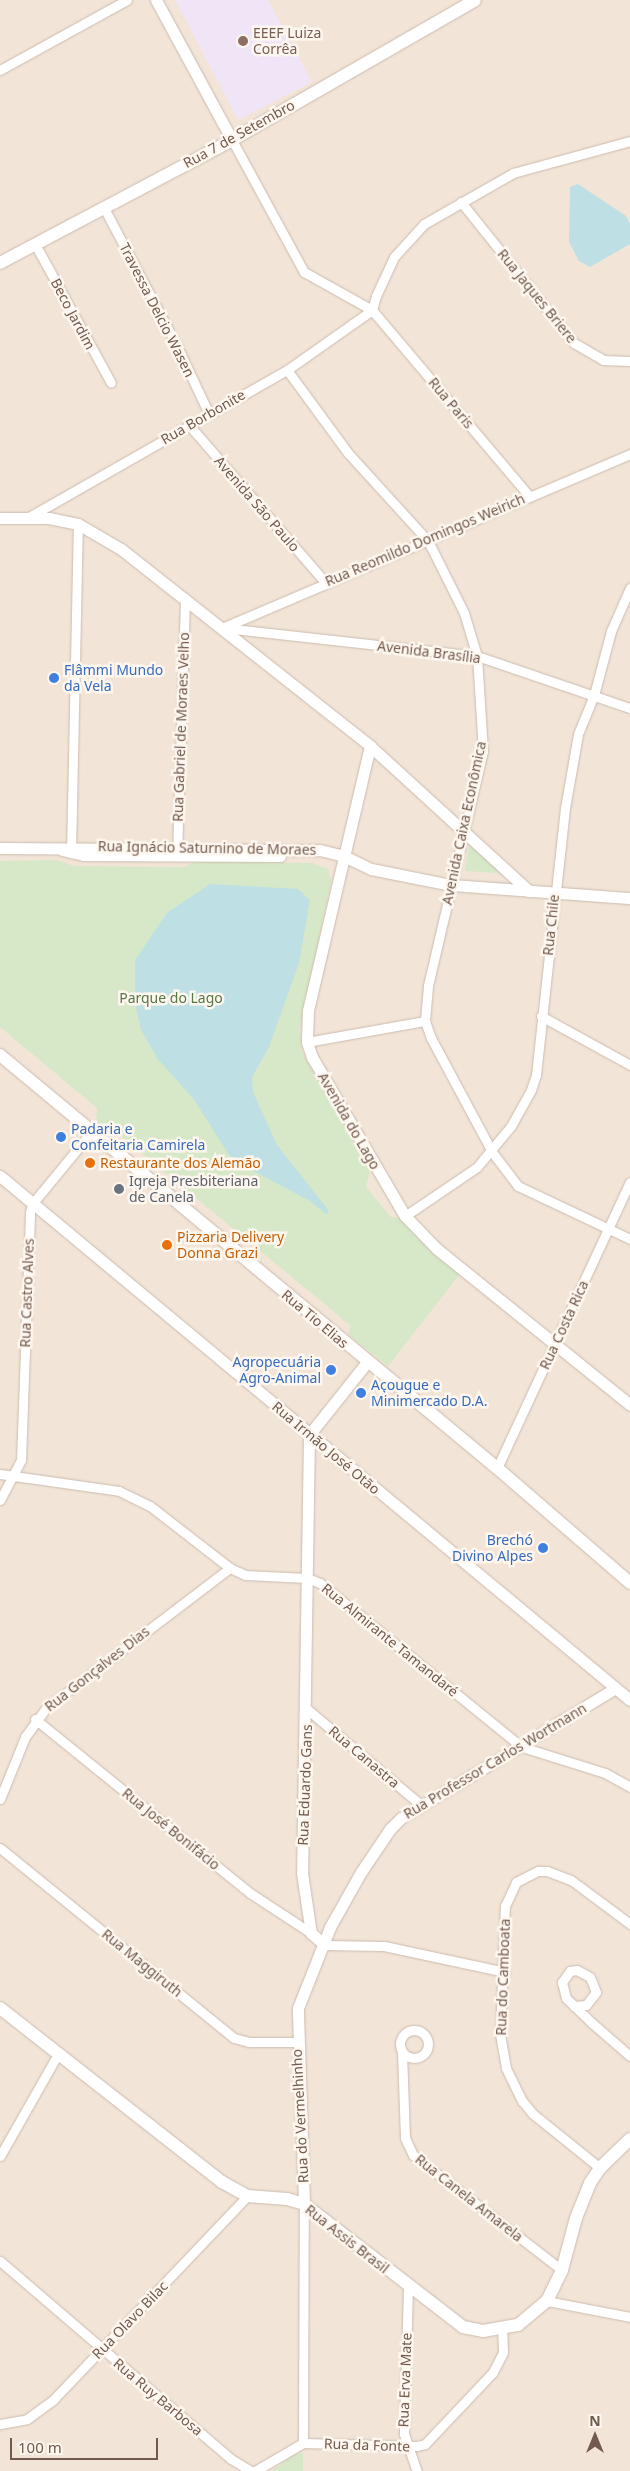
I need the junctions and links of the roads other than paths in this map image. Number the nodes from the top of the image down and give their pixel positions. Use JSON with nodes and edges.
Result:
{"nodes":[{"id":1,"x":127,"y":0,"type":"edge"},
{"id":2,"x":156,"y":0,"type":"edge"},
{"id":3,"x":476,"y":0,"type":"edge"},
{"id":4,"x":0,"y":70,"type":"edge"},
{"id":5,"x":232,"y":140,"type":"junction"},
{"id":6,"x":630,"y":141,"type":"edge"},
{"id":7,"x":461,"y":202,"type":"junction"},
{"id":8,"x":104,"y":208,"type":"junction"},
{"id":9,"x":35,"y":244,"type":"junction"},
{"id":10,"x":0,"y":263,"type":"edge"},
{"id":11,"x":372,"y":310,"type":"junction"},
{"id":12,"x":630,"y":361,"type":"edge"},
{"id":13,"x":287,"y":370,"type":"junction"},
{"id":14,"x":111,"y":384,"type":"dead end"},
{"id":15,"x":209,"y":414,"type":"junction"},
{"id":16,"x":189,"y":425,"type":"junction"},
{"id":17,"x":630,"y":454,"type":"edge"},
{"id":18,"x":529,"y":496,"type":"junction"},
{"id":19,"x":29,"y":517,"type":"junction"},
{"id":20,"x":0,"y":518,"type":"edge"},
{"id":21,"x":78,"y":524,"type":"junction"},
{"id":22,"x":428,"y":541,"type":"junction"},
{"id":23,"x":324,"y":582,"type":"junction"},
{"id":24,"x":630,"y":588,"type":"edge"},
{"id":25,"x":185,"y":598,"type":"junction"},
{"id":26,"x":222,"y":628,"type":"junction"},
{"id":27,"x":477,"y":656,"type":"junction"},
{"id":28,"x":594,"y":695,"type":"junction"},
{"id":29,"x":630,"y":708,"type":"edge"},
{"id":30,"x":370,"y":746,"type":"junction"},
{"id":31,"x":463,"y":831,"type":"junction"},
{"id":32,"x":0,"y":848,"type":"edge"},
{"id":33,"x":67,"y":850,"type":"junction"},
{"id":34,"x":177,"y":851,"type":"junction"},
{"id":35,"x":346,"y":860,"type":"junction"},
{"id":36,"x":451,"y":885,"type":"junction"},
{"id":37,"x":529,"y":890,"type":"junction"},
{"id":38,"x":554,"y":892,"type":"junction"},
{"id":39,"x":630,"y":898,"type":"edge"},
{"id":40,"x":541,"y":1016,"type":"junction"},
{"id":41,"x":425,"y":1021,"type":"junction"},
{"id":42,"x":307,"y":1042,"type":"junction"},
{"id":43,"x":0,"y":1055,"type":"edge"},
{"id":44,"x":630,"y":1065,"type":"edge"},
{"id":45,"x":93,"y":1130,"type":"junction"},
{"id":46,"x":492,"y":1152,"type":"junction"},
{"id":47,"x":0,"y":1176,"type":"edge"},
{"id":48,"x":630,"y":1182,"type":"edge"},
{"id":49,"x":33,"y":1203,"type":"junction"},
{"id":50,"x":405,"y":1216,"type":"junction"},
{"id":51,"x":609,"y":1229,"type":"junction"},
{"id":52,"x":630,"y":1239,"type":"edge"},
{"id":53,"x":556,"y":1342,"type":"junction"},
{"id":54,"x":367,"y":1362,"type":"junction"},
{"id":55,"x":627,"y":1401,"type":"edge"},
{"id":56,"x":309,"y":1434,"type":"junction"},
{"id":57,"x":497,"y":1468,"type":"junction"},
{"id":58,"x":0,"y":1474,"type":"edge"},
{"id":59,"x":14,"y":1476,"type":"junction"},
{"id":60,"x":0,"y":1500,"type":"edge"},
{"id":61,"x":230,"y":1568,"type":"junction"},
{"id":62,"x":307,"y":1578,"type":"junction"},
{"id":63,"x":630,"y":1583,"type":"edge"},
{"id":64,"x":614,"y":1688,"type":"junction"},
{"id":65,"x":630,"y":1700,"type":"edge"},
{"id":66,"x":306,"y":1709,"type":"junction"},
{"id":67,"x":35,"y":1719,"type":"junction"},
{"id":68,"x":522,"y":1747,"type":"junction"},
{"id":69,"x":630,"y":1787,"type":"edge"},
{"id":70,"x":0,"y":1799,"type":"edge"},
{"id":71,"x":421,"y":1805,"type":"junction"},
{"id":72,"x":0,"y":1848,"type":"edge"},
{"id":73,"x":630,"y":1924,"type":"edge"},
{"id":74,"x":311,"y":1933,"type":"junction"},
{"id":75,"x":325,"y":1945,"type":"junction"},
{"id":76,"x":505,"y":1972,"type":"junction"},
{"id":77,"x":574,"y":2006,"type":"junction"},
{"id":78,"x":0,"y":2008,"type":"edge"},
{"id":79,"x":297,"y":2042,"type":"junction"},
{"id":80,"x":402,"y":2052,"type":"dead end"},
{"id":81,"x":58,"y":2054,"type":"junction"},
{"id":82,"x":630,"y":2056,"type":"edge"},
{"id":83,"x":630,"y":2139,"type":"edge"},
{"id":84,"x":0,"y":2156,"type":"edge"},
{"id":85,"x":600,"y":2168,"type":"junction"},
{"id":86,"x":248,"y":2196,"type":"junction"},
{"id":87,"x":304,"y":2204,"type":"junction"},
{"id":88,"x":0,"y":2261,"type":"edge"},
{"id":89,"x":562,"y":2270,"type":"junction"},
{"id":90,"x":408,"y":2287,"type":"junction"},
{"id":91,"x":547,"y":2301,"type":"junction"},
{"id":92,"x":630,"y":2318,"type":"edge"},
{"id":93,"x":502,"y":2329,"type":"junction"},
{"id":94,"x":102,"y":2350,"type":"junction"},
{"id":95,"x":0,"y":2424,"type":"edge"},
{"id":96,"x":303,"y":2443,"type":"junction"},
{"id":97,"x":406,"y":2446,"type":"junction"},
{"id":98,"x":258,"y":2470,"type":"edge"},
{"id":99,"x":251,"y":2471,"type":"edge"},
{"id":100,"x":417,"y":2471,"type":"edge"}],
"edges":[{"from":1,"to":4,"type":"street"},
{"from":2,"to":5,"type":"street"},
{"from":3,"to":5,"type":"main road","name":"Rua 7 de Setembro"},
{"from":5,"to":8,"type":"main road","name":"Rua 7 de Setembro"},
{"from":5,"to":11,"type":"street"},
{"from":6,"to":7,"type":"street"},
{"from":7,"to":11,"type":"street"},
{"from":7,"to":12,"type":"street","name":"Rua Jaques Briere"},
{"from":8,"to":9,"type":"main road","name":"Rua 7 de Setembro"},
{"from":8,"to":15,"type":"street","name":"Travessa Delcio Wasen"},
{"from":9,"to":10,"type":"main road","name":"Rua 7 de Setembro"},
{"from":9,"to":14,"type":"street","name":"Beco Jardim"},
{"from":11,"to":13,"type":"street","name":"Rua Borbonite"},
{"from":11,"to":18,"type":"street","name":"Rua Paris"},
{"from":13,"to":15,"type":"street","name":"Rua Borbonite"},
{"from":13,"to":22,"type":"street","name":"Avenida Caixa Econômica"},
{"from":15,"to":16,"type":"street","name":"Rua Borbonite"},
{"from":16,"to":19,"type":"street","name":"Rua Borbonite"},
{"from":16,"to":23,"type":"street","name":"Avenida São Paulo"},
{"from":17,"to":18,"type":"street","name":"Rua Reomildo Domingos Weirich"},
{"from":18,"to":22,"type":"street","name":"Rua Reomildo Domingos Weirich"},
{"from":19,"to":20,"type":"street"},
{"from":19,"to":21,"type":"street"},
{"from":21,"to":25,"type":"street"},
{"from":21,"to":33,"type":"street"},
{"from":22,"to":23,"type":"street","name":"Rua Reomildo Domingos Weirich"},
{"from":22,"to":27,"type":"street","name":"Avenida Caixa Econômica"},
{"from":23,"to":26,"type":"street","name":"Rua Reomildo Domingos Weirich"},
{"from":24,"to":28,"type":"street","name":"Rua Chile"},
{"from":25,"to":26,"type":"street"},
{"from":25,"to":34,"type":"street","name":"Rua Gabriel de Moraes Velho"},
{"from":26,"to":27,"type":"street","name":"Avenida Brasília"},
{"from":26,"to":30,"type":"street"},
{"from":27,"to":28,"type":"street","name":"Avenida Brasília"},
{"from":27,"to":31,"type":"street","name":"Avenida Caixa Econômica"},
{"from":28,"to":29,"type":"street","name":"Avenida Brasília"},
{"from":28,"to":38,"type":"street","name":"Rua Chile"},
{"from":30,"to":31,"type":"street"},
{"from":30,"to":35,"type":"street"},
{"from":31,"to":36,"type":"street","name":"Avenida Caixa Econômica"},
{"from":31,"to":37,"type":"street"},
{"from":32,"to":33,"type":"street","name":"Rua Ignácio Saturnino de Moraes"},
{"from":33,"to":34,"type":"street","name":"Rua Ignácio Saturnino de Moraes"},
{"from":34,"to":35,"type":"street","name":"Rua Ignácio Saturnino de Moraes"},
{"from":35,"to":36,"type":"street","name":"Rua Ignácio Saturnino de Moraes"},
{"from":35,"to":42,"type":"street"},
{"from":36,"to":37,"type":"street","name":"Rua Ignácio Saturnino de Moraes"},
{"from":36,"to":41,"type":"street","name":"Avenida Caixa Econômica"},
{"from":37,"to":38,"type":"street","name":"Rua Ignácio Saturnino de Moraes"},
{"from":38,"to":39,"type":"street","name":"Rua Ignácio Saturnino de Moraes"},
{"from":38,"to":40,"type":"street","name":"Rua Chile"},
{"from":40,"to":44,"type":"street"},
{"from":40,"to":46,"type":"street","name":"Rua Chile"},
{"from":41,"to":42,"type":"street"},
{"from":41,"to":46,"type":"street","name":"Avenida Caixa Econômica"},
{"from":42,"to":50,"type":"street","name":"Avenida do Lago"},
{"from":43,"to":45,"type":"main road","name":"Rua Tio Elias"},
{"from":45,"to":49,"type":"street","name":"Rua Castro Alves"},
{"from":45,"to":54,"type":"main road","name":"Rua Tio Elias"},
{"from":46,"to":50,"type":"street","name":"Rua Chile"},
{"from":46,"to":51,"type":"street","name":"Avenida Caixa Econômica"},
{"from":47,"to":49,"type":"street","name":"Rua Irmão José Otão"},
{"from":48,"to":51,"type":"street","name":"Rua Costa Rica"},
{"from":49,"to":56,"type":"street","name":"Rua Irmão José Otão"},
{"from":49,"to":59,"type":"street","name":"Rua Castro Alves"},
{"from":50,"to":53,"type":"street","name":"Avenida do Lago"},
{"from":51,"to":52,"type":"street","name":"Avenida Caixa Econômica"},
{"from":51,"to":53,"type":"street","name":"Rua Costa Rica"},
{"from":53,"to":55,"type":"street","name":"Avenida do Lago"},
{"from":53,"to":57,"type":"street","name":"Rua Costa Rica"},
{"from":54,"to":56,"type":"street"},
{"from":54,"to":57,"type":"main road","name":"Rua Tio Elias"},
{"from":56,"to":62,"type":"street","name":"Rua Eduardo Gans"},
{"from":56,"to":64,"type":"street","name":"Rua Irmão José Otão"},
{"from":57,"to":63,"type":"main road","name":"Rua Tio Elias"},
{"from":58,"to":59,"type":"street","name":"Rua Almirante Tamandaré"},
{"from":59,"to":60,"type":"street","name":"Rua Castro Alves"},
{"from":59,"to":61,"type":"street","name":"Rua Almirante Tamandaré"},
{"from":61,"to":62,"type":"street","name":"Rua Almirante Tamandaré"},
{"from":61,"to":67,"type":"street","name":"Rua Gonçalves Dias"},
{"from":62,"to":66,"type":"street","name":"Rua Eduardo Gans"},
{"from":62,"to":68,"type":"street","name":"Rua Almirante Tamandaré"},
{"from":64,"to":65,"type":"street","name":"Rua Irmão José Otão"},
{"from":64,"to":68,"type":"street","name":"Rua Professor Carlos Wortmann"},
{"from":66,"to":71,"type":"street","name":"Rua Canastra"},
{"from":66,"to":74,"type":"street","name":"Rua Eduardo Gans"},
{"from":67,"to":70,"type":"street","name":"Rua Gonçalves Dias"},
{"from":67,"to":74,"type":"street","name":"Rua José Bonifácio"},
{"from":68,"to":69,"type":"street"},
{"from":68,"to":71,"type":"street","name":"Rua Professor Carlos Wortmann"},
{"from":71,"to":75,"type":"street","name":"Rua Professor Carlos Wortmann"},
{"from":72,"to":79,"type":"street","name":"Rua Maggiruth"},
{"from":73,"to":76,"type":"street","name":"Rua do Camboata"},
{"from":74,"to":75,"type":"street"},
{"from":75,"to":76,"type":"street"},
{"from":75,"to":79,"type":"street","name":"Rua do Vermelhinho"},
{"from":76,"to":85,"type":"street","name":"Rua do Camboata"},
{"from":77,"to":77,"type":"street"},
{"from":77,"to":82,"type":"street"},
{"from":78,"to":81,"type":"main road","name":"Rua Assis Brasil"},
{"from":79,"to":87,"type":"street","name":"Rua do Vermelhinho"},
{"from":80,"to":89,"type":"street","name":"Rua Canela Amarela"},
{"from":81,"to":84,"type":"street"},
{"from":81,"to":86,"type":"main road","name":"Rua Assis Brasil"},
{"from":83,"to":85,"type":"main road"},
{"from":85,"to":89,"type":"main road","name":"Rua Assis Brasil"},
{"from":86,"to":87,"type":"main road","name":"Rua Assis Brasil"},
{"from":86,"to":94,"type":"street","name":"Rua Olavo Bilac"},
{"from":87,"to":90,"type":"main road","name":"Rua Assis Brasil"},
{"from":87,"to":96,"type":"street","name":"Rua do Vermelhinho"},
{"from":88,"to":94,"type":"street","name":"Rua Ruy Barbosa"},
{"from":89,"to":91,"type":"main road","name":"Rua Assis Brasil"},
{"from":90,"to":93,"type":"main road","name":"Rua Assis Brasil"},
{"from":90,"to":97,"type":"street","name":"Rua Erva Mate"},
{"from":91,"to":92,"type":"street"},
{"from":91,"to":93,"type":"main road","name":"Rua Assis Brasil"},
{"from":93,"to":97,"type":"street","name":"Rua da Fonte"},
{"from":94,"to":95,"type":"street","name":"Rua Olavo Bilac"},
{"from":94,"to":99,"type":"street","name":"Rua Ruy Barbosa"},
{"from":96,"to":97,"type":"street","name":"Rua da Fonte"},
{"from":96,"to":98,"type":"street"},
{"from":97,"to":100,"type":"street","name":"Rua Erva Mate"}]}
